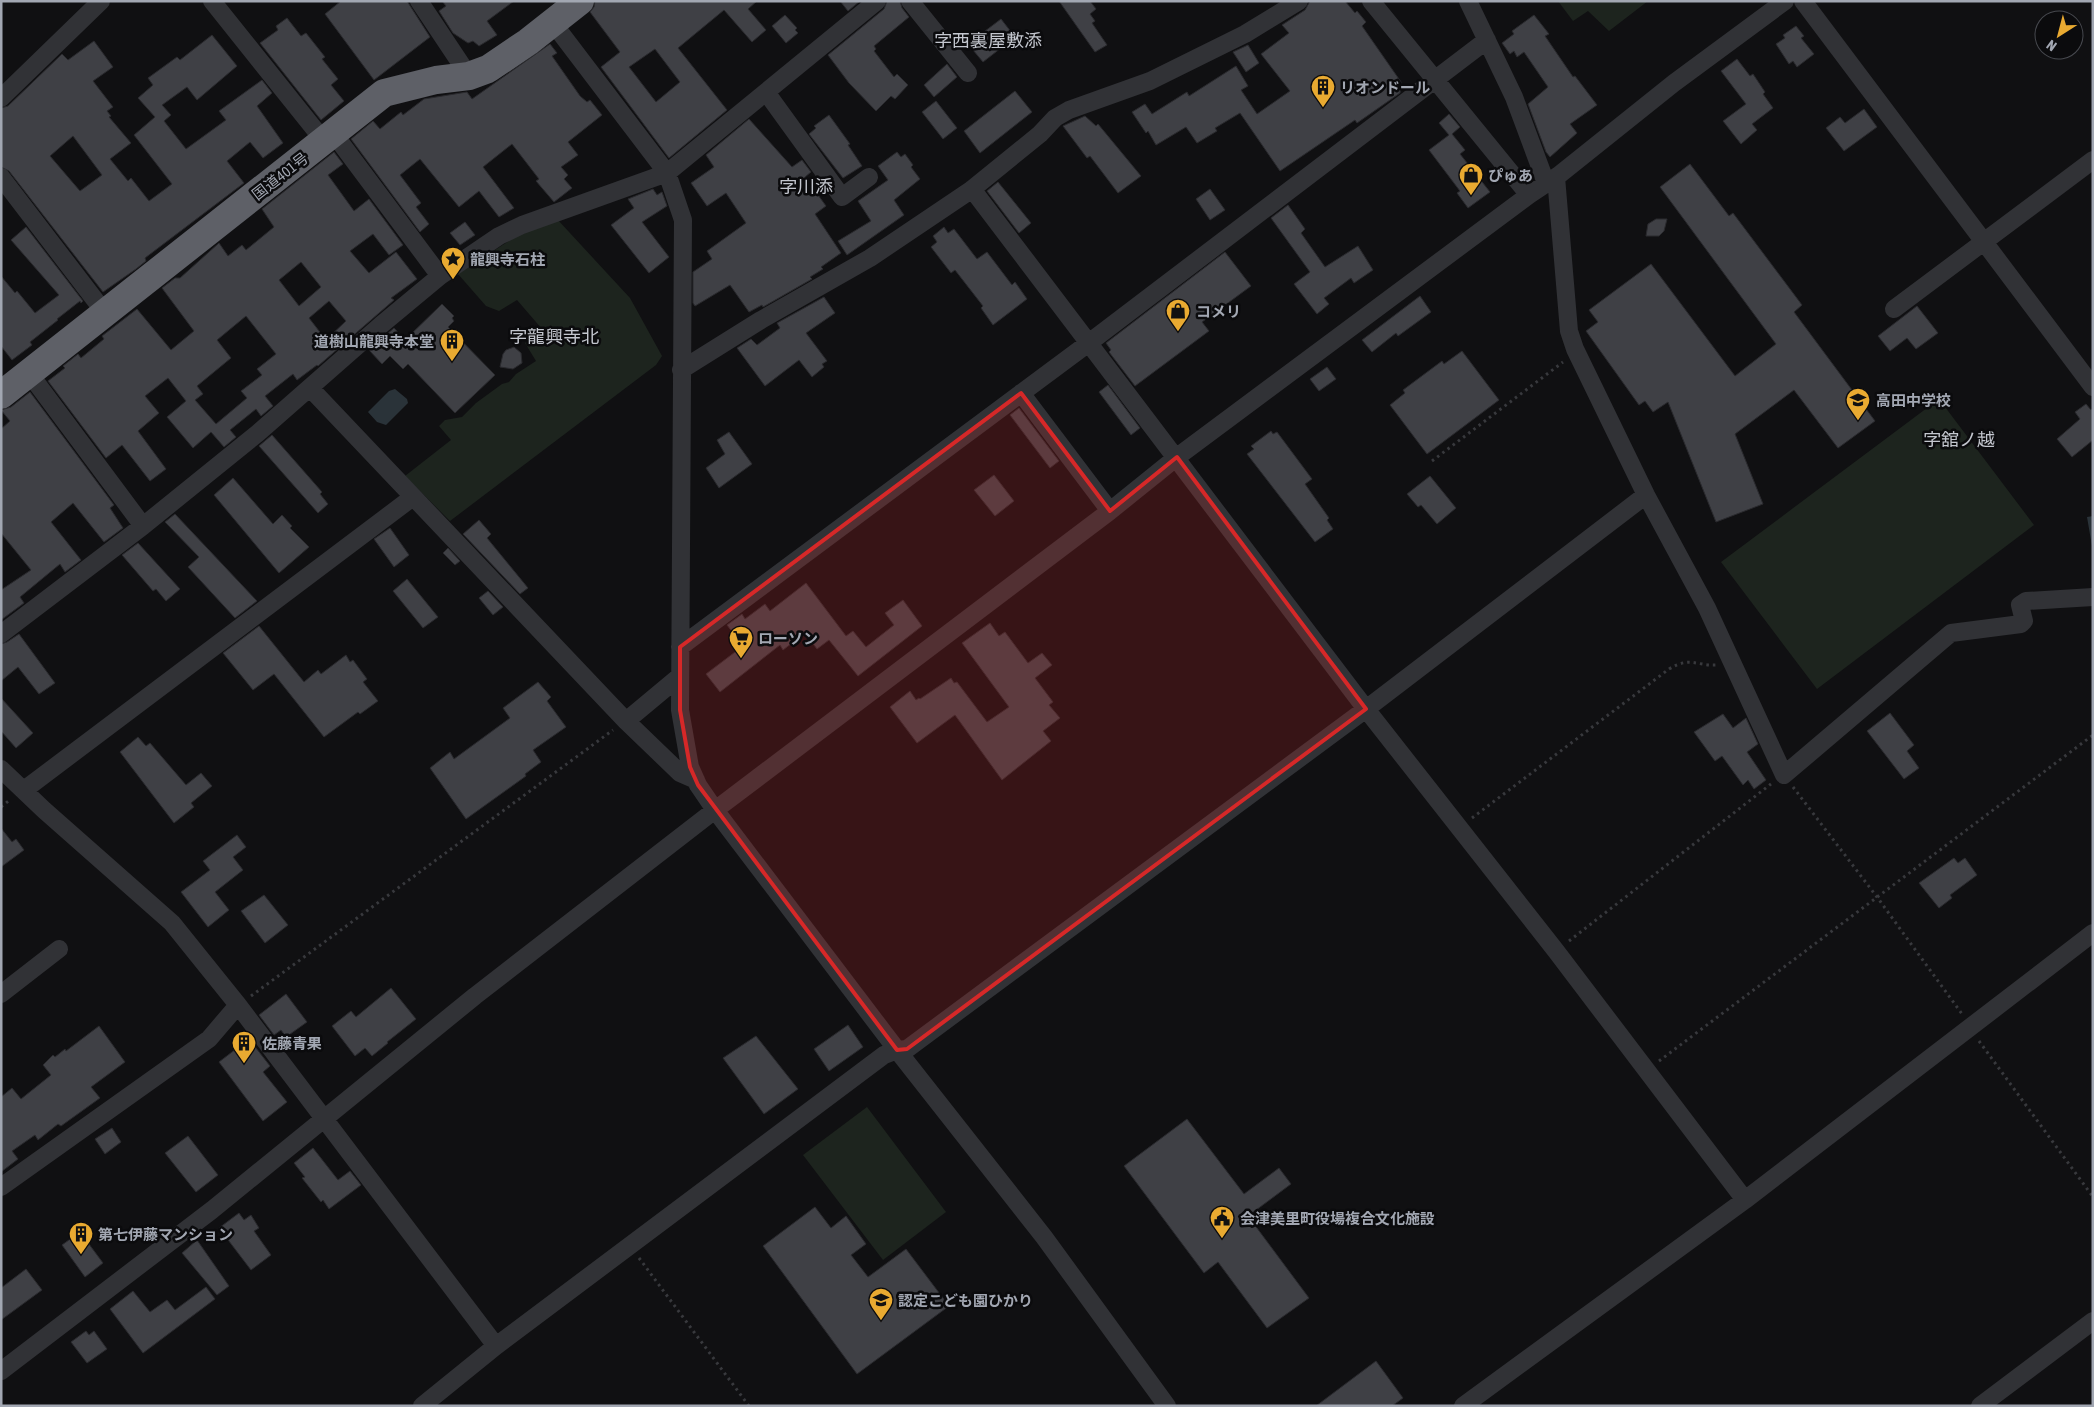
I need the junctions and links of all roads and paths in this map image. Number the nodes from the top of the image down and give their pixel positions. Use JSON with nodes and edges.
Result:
{"nodes":[{"id":1,"x":101,"y":1,"type":"edge"},
{"id":2,"x":212,"y":1,"type":"edge"},
{"id":3,"x":419,"y":1,"type":"edge"},
{"id":4,"x":580,"y":1,"type":"edge"},
{"id":5,"x":877,"y":1,"type":"edge"},
{"id":6,"x":910,"y":1,"type":"edge"},
{"id":7,"x":1299,"y":1,"type":"edge"},
{"id":8,"x":1371,"y":1,"type":"edge"},
{"id":9,"x":1468,"y":1,"type":"edge"},
{"id":10,"x":1785,"y":1,"type":"edge"},
{"id":11,"x":1803,"y":1,"type":"edge"},
{"id":12,"x":553,"y":23,"type":"junction"},
{"id":13,"x":1487,"y":40,"type":"junction"},
{"id":14,"x":968,"y":73,"type":"dead end"},
{"id":15,"x":469,"y":76,"type":"junction"},
{"id":16,"x":1434,"y":79,"type":"junction"},
{"id":17,"x":766,"y":92,"type":"junction"},
{"id":18,"x":1,"y":98,"type":"edge"},
{"id":19,"x":329,"y":137,"type":"junction"},
{"id":20,"x":2093,"y":160,"type":"edge"},
{"id":21,"x":667,"y":173,"type":"junction"},
{"id":22,"x":870,"y":177,"type":"dead end"},
{"id":23,"x":1,"y":178,"type":"edge"},
{"id":24,"x":1551,"y":180,"type":"junction"},
{"id":25,"x":972,"y":189,"type":"junction"},
{"id":26,"x":1529,"y":195,"type":"junction"},
{"id":27,"x":1984,"y":241,"type":"junction"},
{"id":28,"x":440,"y":276,"type":"junction"},
{"id":29,"x":1894,"y":310,"type":"dead end"},
{"id":30,"x":105,"y":313,"type":"junction"},
{"id":31,"x":1090,"y":342,"type":"junction"},
{"id":32,"x":1576,"y":352,"type":"junction"},
{"id":33,"x":681,"y":370,"type":"junction"},
{"id":34,"x":29,"y":373,"type":"junction"},
{"id":35,"x":2093,"y":387,"type":"edge"},
{"id":36,"x":310,"y":388,"type":"junction"},
{"id":37,"x":1021,"y":393,"type":"junction"},
{"id":38,"x":1,"y":395,"type":"edge"},
{"id":39,"x":1177,"y":457,"type":"junction"},
{"id":40,"x":1432,"y":461,"type":"dead end"},
{"id":41,"x":1646,"y":494,"type":"junction"},
{"id":42,"x":413,"y":497,"type":"junction"},
{"id":43,"x":1110,"y":512,"type":"junction"},
{"id":44,"x":143,"y":526,"type":"junction"},
{"id":45,"x":2093,"y":597,"type":"edge"},
{"id":46,"x":1,"y":634,"type":"edge"},
{"id":47,"x":680,"y":647,"type":"junction"},
{"id":48,"x":1730,"y":658,"type":"junction"},
{"id":49,"x":680,"y":676,"type":"junction"},
{"id":50,"x":1366,"y":709,"type":"junction"},
{"id":51,"x":626,"y":721,"type":"junction"},
{"id":52,"x":2093,"y":735,"type":"edge"},
{"id":53,"x":1,"y":769,"type":"edge"},
{"id":54,"x":1784,"y":774,"type":"junction"},
{"id":55,"x":696,"y":780,"type":"junction"},
{"id":56,"x":24,"y":790,"type":"junction"},
{"id":57,"x":714,"y":810,"type":"junction"},
{"id":58,"x":1460,"y":828,"type":"junction"},
{"id":59,"x":1877,"y":897,"type":"junction"},
{"id":60,"x":2093,"y":933,"type":"edge"},
{"id":61,"x":59,"y":950,"type":"dead end"},
{"id":62,"x":1556,"y":951,"type":"junction"},
{"id":63,"x":1,"y":994,"type":"edge"},
{"id":64,"x":238,"y":1005,"type":"junction"},
{"id":65,"x":1970,"y":1025,"type":"junction"},
{"id":66,"x":897,"y":1050,"type":"junction"},
{"id":67,"x":1647,"y":1071,"type":"junction"},
{"id":68,"x":324,"y":1118,"type":"junction"},
{"id":69,"x":1,"y":1187,"type":"edge"},
{"id":70,"x":2093,"y":1197,"type":"edge"},
{"id":71,"x":1745,"y":1200,"type":"junction"},
{"id":72,"x":630,"y":1246,"type":"junction"},
{"id":73,"x":2093,"y":1321,"type":"edge"},
{"id":74,"x":496,"y":1346,"type":"junction"},
{"id":75,"x":1,"y":1371,"type":"edge"},
{"id":76,"x":422,"y":1406,"type":"edge"},
{"id":77,"x":749,"y":1406,"type":"edge"},
{"id":78,"x":1167,"y":1406,"type":"edge"},
{"id":79,"x":1463,"y":1406,"type":"edge"},
{"id":80,"x":1980,"y":1406,"type":"edge"}],
"edges":[{"from":1,"to":18,"type":"street"},
{"from":2,"to":19,"type":"street"},
{"from":3,"to":15,"type":"street"},
{"from":4,"to":12,"type":"highway","name":"国道401号"},
{"from":5,"to":17,"type":"street"},
{"from":6,"to":14,"type":"street"},
{"from":7,"to":25,"type":"street"},
{"from":8,"to":16,"type":"street"},
{"from":9,"to":13,"type":"street"},
{"from":10,"to":24,"type":"street"},
{"from":11,"to":27,"type":"street"},
{"from":12,"to":15,"type":"highway","name":"国道401号"},
{"from":12,"to":21,"type":"street"},
{"from":13,"to":16,"type":"street"},
{"from":13,"to":24,"type":"street"},
{"from":15,"to":19,"type":"highway","name":"国道401号"},
{"from":16,"to":26,"type":"street"},
{"from":16,"to":31,"type":"street"},
{"from":17,"to":21,"type":"street"},
{"from":17,"to":22,"type":"street"},
{"from":19,"to":28,"type":"street"},
{"from":19,"to":30,"type":"highway","name":"国道401号"},
{"from":20,"to":27,"type":"street"},
{"from":21,"to":28,"type":"street"},
{"from":21,"to":33,"type":"street"},
{"from":23,"to":30,"type":"street"},
{"from":24,"to":26,"type":"street"},
{"from":24,"to":32,"type":"street"},
{"from":25,"to":31,"type":"street"},
{"from":25,"to":33,"type":"street"},
{"from":26,"to":39,"type":"street"},
{"from":27,"to":29,"type":"street"},
{"from":27,"to":35,"type":"street"},
{"from":28,"to":36,"type":"street"},
{"from":30,"to":34,"type":"highway","name":"国道401号"},
{"from":31,"to":37,"type":"street"},
{"from":31,"to":39,"type":"street"},
{"from":32,"to":40,"type":"path"},
{"from":32,"to":41,"type":"street"},
{"from":33,"to":47,"type":"street"},
{"from":34,"to":38,"type":"highway","name":"国道401号"},
{"from":34,"to":44,"type":"street"},
{"from":36,"to":42,"type":"street"},
{"from":36,"to":44,"type":"street"},
{"from":37,"to":43,"type":"street"},
{"from":37,"to":47,"type":"street"},
{"from":39,"to":43,"type":"street"},
{"from":39,"to":50,"type":"street"},
{"from":41,"to":48,"type":"street"},
{"from":41,"to":50,"type":"street"},
{"from":42,"to":51,"type":"street"},
{"from":42,"to":56,"type":"street"},
{"from":43,"to":57,"type":"street"},
{"from":44,"to":46,"type":"street"},
{"from":45,"to":54,"type":"street"},
{"from":47,"to":49,"type":"street"},
{"from":48,"to":54,"type":"street"},
{"from":48,"to":58,"type":"path"},
{"from":49,"to":51,"type":"street"},
{"from":49,"to":55,"type":"street"},
{"from":50,"to":58,"type":"street"},
{"from":50,"to":66,"type":"street"},
{"from":51,"to":55,"type":"street"},
{"from":51,"to":64,"type":"path"},
{"from":52,"to":59,"type":"path"},
{"from":53,"to":56,"type":"street"},
{"from":54,"to":59,"type":"path"},
{"from":54,"to":62,"type":"path"},
{"from":55,"to":57,"type":"street"},
{"from":56,"to":64,"type":"street"},
{"from":57,"to":66,"type":"street"},
{"from":57,"to":68,"type":"street"},
{"from":58,"to":62,"type":"street"},
{"from":59,"to":65,"type":"path"},
{"from":59,"to":67,"type":"path"},
{"from":60,"to":65,"type":"street"},
{"from":61,"to":63,"type":"street"},
{"from":62,"to":67,"type":"street"},
{"from":64,"to":68,"type":"street"},
{"from":64,"to":69,"type":"street"},
{"from":65,"to":70,"type":"path"},
{"from":65,"to":71,"type":"street"},
{"from":66,"to":72,"type":"street"},
{"from":66,"to":78,"type":"street"},
{"from":67,"to":71,"type":"street"},
{"from":68,"to":74,"type":"street"},
{"from":68,"to":75,"type":"street"},
{"from":71,"to":79,"type":"street"},
{"from":72,"to":74,"type":"street"},
{"from":72,"to":77,"type":"path"},
{"from":73,"to":80,"type":"street"},
{"from":74,"to":76,"type":"street"}]}
